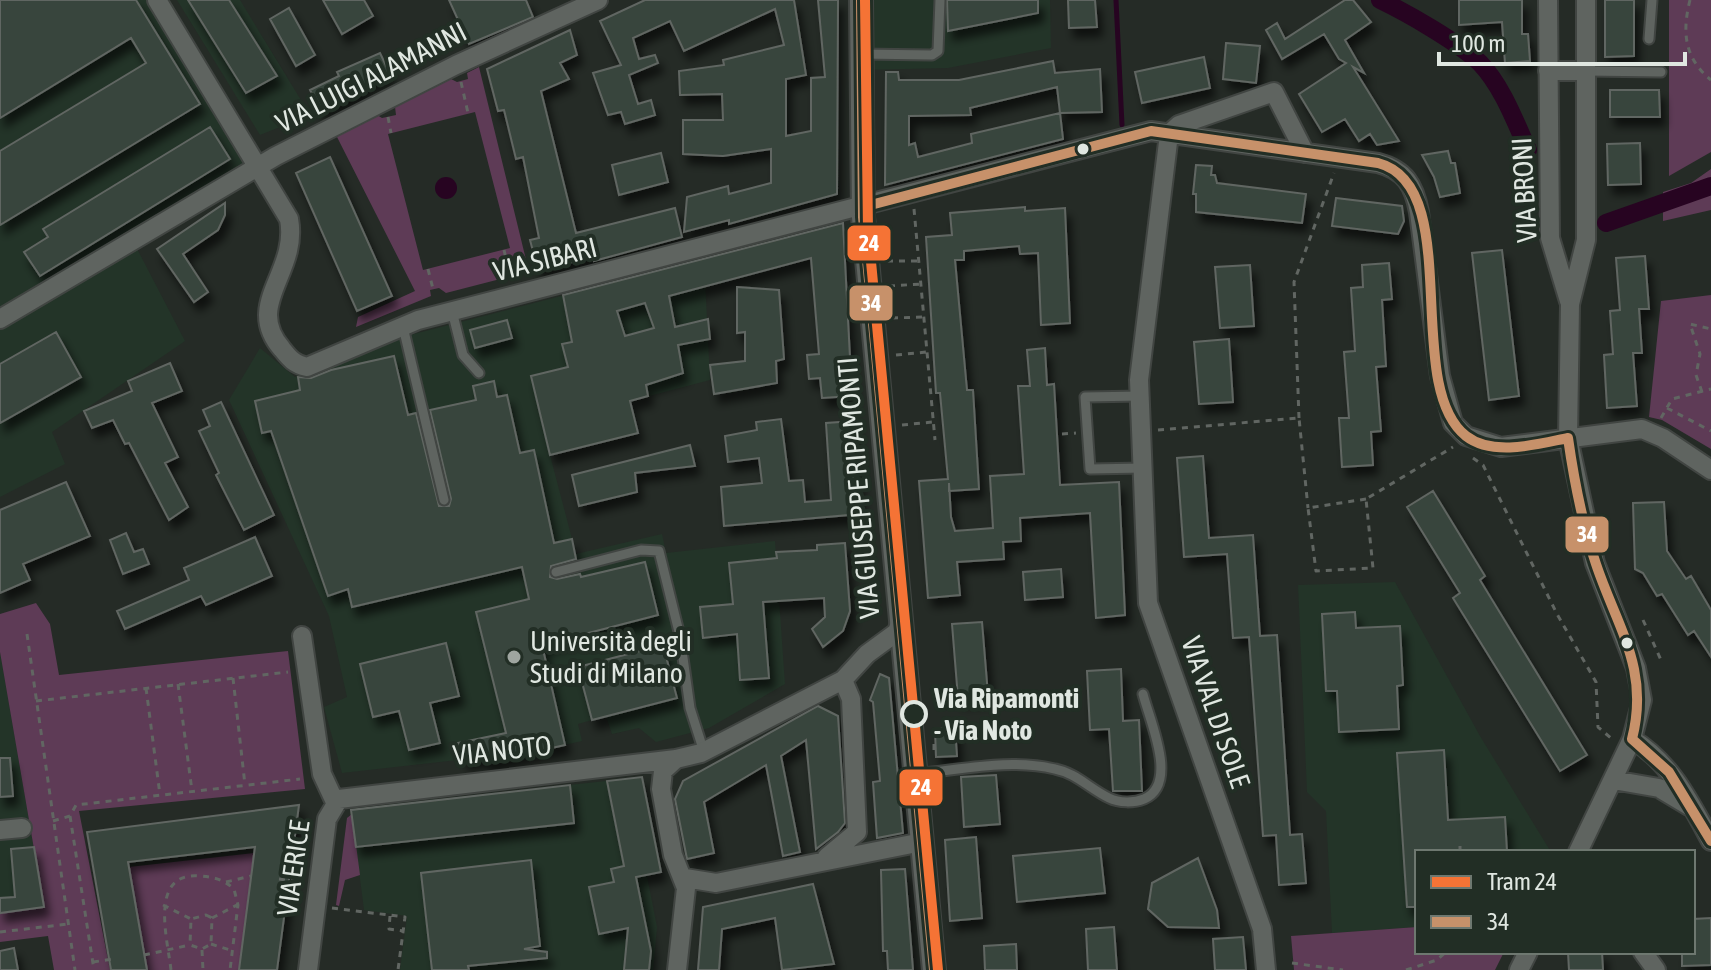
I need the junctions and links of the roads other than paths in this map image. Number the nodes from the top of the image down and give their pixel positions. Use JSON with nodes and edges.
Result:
{"nodes":[{"id":1,"x":157,"y":0,"type":"edge"},
{"id":2,"x":598,"y":0,"type":"edge"},
{"id":3,"x":861,"y":0,"type":"edge"},
{"id":4,"x":940,"y":0,"type":"edge"},
{"id":5,"x":1548,"y":0,"type":"edge"},
{"id":6,"x":1586,"y":0,"type":"edge"},
{"id":7,"x":1652,"y":0,"type":"edge"},
{"id":8,"x":1649,"y":39,"type":"dead end"},
{"id":9,"x":861,"y":54,"type":"junction"},
{"id":10,"x":1548,"y":71,"type":"junction"},
{"id":11,"x":1587,"y":71,"type":"junction"},
{"id":12,"x":1661,"y":72,"type":"dead end"},
{"id":13,"x":1169,"y":134,"type":"junction"},
{"id":14,"x":1305,"y":153,"type":"junction"},
{"id":15,"x":257,"y":166,"type":"junction"},
{"id":16,"x":863,"y":207,"type":"junction"},
{"id":17,"x":1570,"y":304,"type":"junction"},
{"id":18,"x":452,"y":311,"type":"junction"},
{"id":19,"x":0,"y":319,"type":"edge"},
{"id":20,"x":403,"y":327,"type":"junction"},
{"id":21,"x":479,"y":373,"type":"dead end"},
{"id":22,"x":1141,"y":396,"type":"junction"},
{"id":23,"x":1568,"y":438,"type":"junction"},
{"id":24,"x":1144,"y":468,"type":"junction"},
{"id":25,"x":1711,"y":470,"type":"edge"},
{"id":26,"x":444,"y":500,"type":"dead end"},
{"id":27,"x":556,"y":572,"type":"dead end"},
{"id":28,"x":900,"y":623,"type":"junction"},
{"id":29,"x":302,"y":636,"type":"dead end"},
{"id":30,"x":843,"y":680,"type":"junction"},
{"id":31,"x":1143,"y":694,"type":"dead end"},
{"id":32,"x":1632,"y":739,"type":"junction"},
{"id":33,"x":704,"y":752,"type":"junction"},
{"id":34,"x":676,"y":759,"type":"junction"},
{"id":35,"x":915,"y":774,"type":"junction"},
{"id":36,"x":1613,"y":780,"type":"junction"},
{"id":37,"x":335,"y":802,"type":"junction"},
{"id":38,"x":1693,"y":809,"type":"junction"},
{"id":39,"x":22,"y":828,"type":"dead end"},
{"id":40,"x":0,"y":830,"type":"edge"},
{"id":41,"x":1711,"y":841,"type":"edge"},
{"id":42,"x":922,"y":842,"type":"junction"},
{"id":43,"x":1579,"y":850,"type":"edge"},
{"id":44,"x":823,"y":860,"type":"junction"},
{"id":45,"x":685,"y":878,"type":"junction"},
{"id":46,"x":308,"y":970,"type":"edge"},
{"id":47,"x":677,"y":970,"type":"edge"},
{"id":48,"x":934,"y":970,"type":"edge"},
{"id":49,"x":1266,"y":970,"type":"edge"}],
"edges":[{"from":1,"to":15,"type":"street"},
{"from":2,"to":15,"type":"street","name":"VIA LUIGI ALAMANNI"},
{"from":3,"to":9,"type":"street","name":"VIA GIUSEPPE RIPAMONTI"},
{"from":4,"to":9,"type":"lane"},
{"from":5,"to":10,"type":"street","name":"VIA BRONI"},
{"from":6,"to":11,"type":"street","name":"VIA BRONI"},
{"from":7,"to":8,"type":"lane"},
{"from":9,"to":16,"type":"street","name":"VIA GIUSEPPE RIPAMONTI"},
{"from":10,"to":11,"type":"street"},
{"from":10,"to":17,"type":"street","name":"VIA BRONI"},
{"from":11,"to":12,"type":"lane"},
{"from":11,"to":17,"type":"street","name":"VIA BRONI"},
{"from":13,"to":14,"type":"street"},
{"from":13,"to":14,"type":"street"},
{"from":13,"to":16,"type":"street","name":"VIA SIBARI"},
{"from":13,"to":22,"type":"street","name":"VIA VAL DI SOLE"},
{"from":14,"to":23,"type":"street"},
{"from":15,"to":19,"type":"street","name":"VIA LUIGI ALAMANNI"},
{"from":15,"to":20,"type":"street","name":"VIA SIBARI"},
{"from":16,"to":18,"type":"street","name":"VIA SIBARI"},
{"from":16,"to":28,"type":"street","name":"VIA GIUSEPPE RIPAMONTI"},
{"from":17,"to":23,"type":"street","name":"VIA BRONI"},
{"from":18,"to":20,"type":"street","name":"VIA SIBARI"},
{"from":18,"to":21,"type":"lane"},
{"from":20,"to":26,"type":"lane"},
{"from":22,"to":24,"type":"street","name":"VIA VAL DI SOLE"},
{"from":22,"to":24,"type":"lane"},
{"from":23,"to":25,"type":"street"},
{"from":23,"to":32,"type":"street","name":"VIA BRONI"},
{"from":24,"to":49,"type":"street","name":"VIA VAL DI SOLE"},
{"from":27,"to":33,"type":"lane"},
{"from":28,"to":30,"type":"street","name":"VIA NOTO"},
{"from":28,"to":35,"type":"street","name":"VIA GIUSEPPE RIPAMONTI"},
{"from":29,"to":37,"type":"street","name":"VIA ERICE"},
{"from":30,"to":33,"type":"street","name":"VIA NOTO"},
{"from":30,"to":44,"type":"street"},
{"from":31,"to":35,"type":"lane"},
{"from":32,"to":36,"type":"street","name":"VIA BRONI"},
{"from":32,"to":38,"type":"street"},
{"from":33,"to":34,"type":"street","name":"VIA NOTO"},
{"from":34,"to":37,"type":"street","name":"VIA NOTO"},
{"from":34,"to":45,"type":"street"},
{"from":35,"to":42,"type":"street","name":"VIA GIUSEPPE RIPAMONTI"},
{"from":36,"to":38,"type":"street"},
{"from":36,"to":43,"type":"street","name":"VIA BRONI"},
{"from":37,"to":46,"type":"street","name":"VIA ERICE"},
{"from":38,"to":41,"type":"street"},
{"from":39,"to":40,"type":"street"},
{"from":42,"to":44,"type":"street"},
{"from":42,"to":48,"type":"street","name":"VIA GIUSEPPE RIPAMONTI"},
{"from":44,"to":45,"type":"street"},
{"from":45,"to":47,"type":"street"}]}
